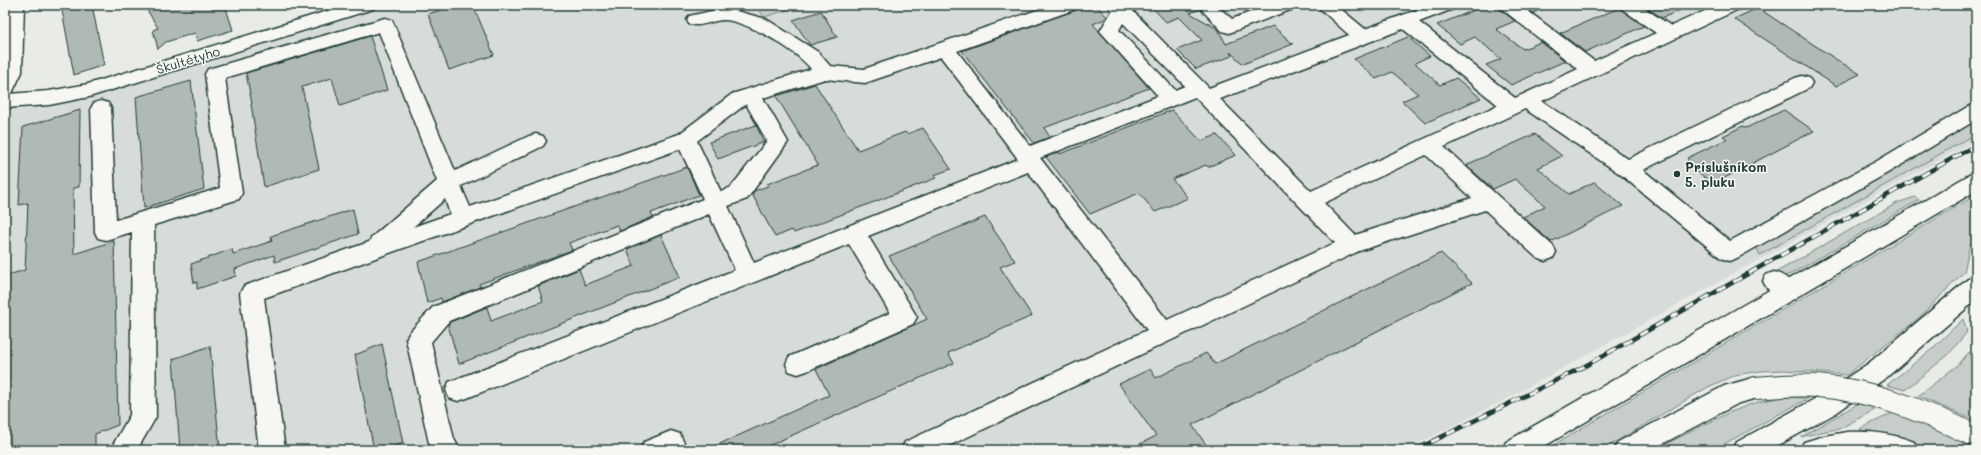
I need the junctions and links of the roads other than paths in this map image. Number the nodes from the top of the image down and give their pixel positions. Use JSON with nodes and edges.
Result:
{"nodes":[{"id":1,"x":15,"y":5,"type":"edge"},
{"id":2,"x":367,"y":5,"type":"edge"},
{"id":3,"x":1070,"y":5,"type":"edge"},
{"id":4,"x":1287,"y":5,"type":"edge"},
{"id":5,"x":1325,"y":5,"type":"edge"},
{"id":6,"x":1447,"y":5,"type":"edge"},
{"id":7,"x":1508,"y":5,"type":"edge"},
{"id":8,"x":1628,"y":5,"type":"edge"},
{"id":9,"x":1733,"y":5,"type":"edge"},
{"id":10,"x":1120,"y":7,"type":"edge"},
{"id":11,"x":1211,"y":10,"type":"dead end"},
{"id":12,"x":696,"y":20,"type":"dead end"},
{"id":13,"x":1405,"y":21,"type":"junction"},
{"id":14,"x":1670,"y":34,"type":"junction"},
{"id":15,"x":1362,"y":36,"type":"junction"},
{"id":16,"x":946,"y":49,"type":"junction"},
{"id":17,"x":1593,"y":70,"type":"junction"},
{"id":18,"x":824,"y":72,"type":"junction"},
{"id":19,"x":7,"y":82,"type":"edge"},
{"id":20,"x":1802,"y":83,"type":"dead end"},
{"id":21,"x":1203,"y":92,"type":"junction"},
{"id":22,"x":751,"y":95,"type":"junction"},
{"id":23,"x":1172,"y":99,"type":"junction"},
{"id":24,"x":5,"y":101,"type":"edge"},
{"id":25,"x":1520,"y":104,"type":"junction"},
{"id":26,"x":101,"y":108,"type":"dead end"},
{"id":27,"x":1976,"y":111,"type":"edge"},
{"id":28,"x":686,"y":139,"type":"junction"},
{"id":29,"x":536,"y":141,"type":"dead end"},
{"id":30,"x":1429,"y":146,"type":"junction"},
{"id":31,"x":1029,"y":158,"type":"junction"},
{"id":32,"x":1628,"y":169,"type":"junction"},
{"id":33,"x":1976,"y":182,"type":"edge"},
{"id":34,"x":449,"y":183,"type":"junction"},
{"id":35,"x":1309,"y":201,"type":"junction"},
{"id":36,"x":1487,"y":201,"type":"junction"},
{"id":37,"x":715,"y":203,"type":"junction"},
{"id":38,"x":463,"y":218,"type":"junction"},
{"id":39,"x":143,"y":220,"type":"junction"},
{"id":40,"x":854,"y":233,"type":"junction"},
{"id":41,"x":1351,"y":245,"type":"junction"},
{"id":42,"x":371,"y":251,"type":"junction"},
{"id":43,"x":1544,"y":252,"type":"dead end"},
{"id":44,"x":748,"y":275,"type":"junction"},
{"id":45,"x":1976,"y":286,"type":"edge"},
{"id":46,"x":1163,"y":333,"type":"junction"},
{"id":47,"x":798,"y":364,"type":"dead end"},
{"id":48,"x":458,"y":390,"type":"dead end"},
{"id":49,"x":1976,"y":436,"type":"edge"},
{"id":50,"x":439,"y":448,"type":"edge"},
{"id":51,"x":123,"y":450,"type":"edge"},
{"id":52,"x":272,"y":450,"type":"edge"},
{"id":53,"x":653,"y":450,"type":"edge"},
{"id":54,"x":674,"y":450,"type":"edge"},
{"id":55,"x":914,"y":450,"type":"edge"},
{"id":56,"x":1515,"y":450,"type":"edge"},
{"id":57,"x":1627,"y":450,"type":"edge"},
{"id":58,"x":1746,"y":450,"type":"edge"},
{"id":59,"x":1813,"y":450,"type":"edge"},
{"id":60,"x":1905,"y":450,"type":"edge"}],
"edges":[{"from":1,"to":19,"type":"main road"},
{"from":2,"to":24,"type":"main road","name":"Škultétyho"},
{"from":3,"to":16,"type":"main road"},
{"from":4,"to":11,"type":"main road"},
{"from":5,"to":15,"type":"main road"},
{"from":6,"to":13,"type":"main road"},
{"from":7,"to":17,"type":"main road"},
{"from":8,"to":14,"type":"main road"},
{"from":9,"to":14,"type":"main road"},
{"from":10,"to":21,"type":"main road"},
{"from":10,"to":23,"type":"main road"},
{"from":12,"to":18,"type":"main road"},
{"from":13,"to":15,"type":"main road"},
{"from":13,"to":25,"type":"main road"},
{"from":14,"to":17,"type":"main road"},
{"from":15,"to":21,"type":"main road"},
{"from":16,"to":18,"type":"main road"},
{"from":16,"to":31,"type":"main road"},
{"from":17,"to":25,"type":"main road"},
{"from":18,"to":22,"type":"main road"},
{"from":20,"to":32,"type":"main road"},
{"from":21,"to":23,"type":"main road"},
{"from":21,"to":35,"type":"main road"},
{"from":22,"to":28,"type":"main road"},
{"from":22,"to":37,"type":"main road"},
{"from":23,"to":31,"type":"main road"},
{"from":25,"to":30,"type":"main road"},
{"from":25,"to":32,"type":"main road"},
{"from":26,"to":39,"type":"main road"},
{"from":27,"to":32,"type":"main road"},
{"from":28,"to":37,"type":"main road"},
{"from":28,"to":38,"type":"main road"},
{"from":29,"to":34,"type":"main road"},
{"from":30,"to":35,"type":"main road"},
{"from":30,"to":36,"type":"main road"},
{"from":31,"to":40,"type":"main road"},
{"from":31,"to":46,"type":"main road"},
{"from":33,"to":56,"type":"main road"},
{"from":34,"to":38,"type":"main road"},
{"from":34,"to":39,"type":"main road"},
{"from":34,"to":42,"type":"main road"},
{"from":35,"to":41,"type":"main road"},
{"from":36,"to":41,"type":"main road"},
{"from":36,"to":43,"type":"main road"},
{"from":37,"to":44,"type":"main road"},
{"from":37,"to":50,"type":"main road"},
{"from":38,"to":42,"type":"main road"},
{"from":39,"to":51,"type":"main road"},
{"from":40,"to":44,"type":"main road"},
{"from":40,"to":47,"type":"main road"},
{"from":41,"to":46,"type":"main road"},
{"from":42,"to":52,"type":"main road"},
{"from":44,"to":48,"type":"main road"},
{"from":45,"to":58,"type":"main road"},
{"from":46,"to":55,"type":"main road"},
{"from":49,"to":57,"type":"main road","bridge":true},
{"from":53,"to":54,"type":"main road"},
{"from":59,"to":60,"type":"main road"}]}
